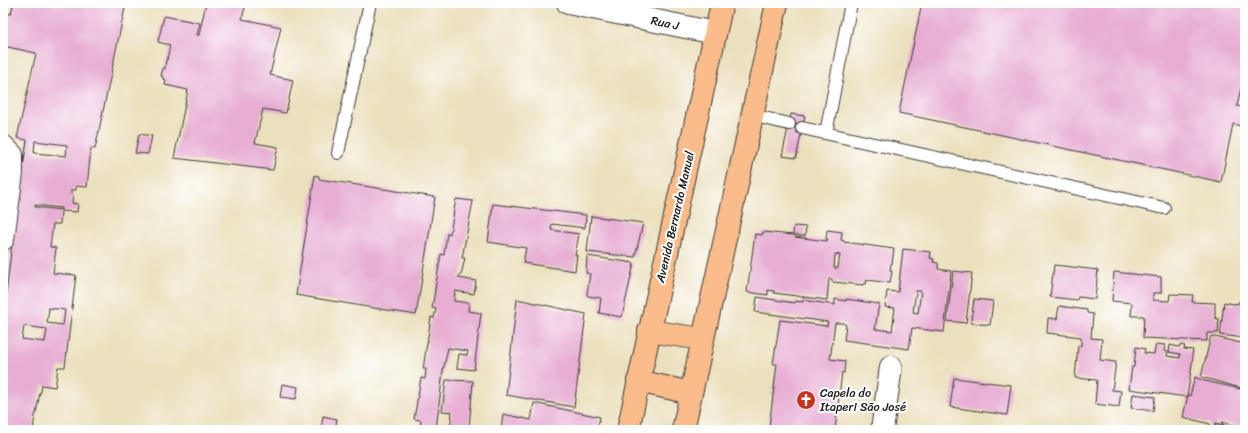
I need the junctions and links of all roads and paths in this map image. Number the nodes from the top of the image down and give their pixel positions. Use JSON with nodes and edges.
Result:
{"nodes":[{"id":1,"x":370,"y":3,"type":"edge"},
{"id":2,"x":568,"y":3,"type":"edge"},
{"id":3,"x":722,"y":3,"type":"edge"},
{"id":4,"x":777,"y":3,"type":"edge"},
{"id":5,"x":851,"y":3,"type":"edge"},
{"id":6,"x":715,"y":33,"type":"junction"},
{"id":7,"x":752,"y":115,"type":"junction"},
{"id":8,"x":788,"y":124,"type":"dead end"},
{"id":9,"x":802,"y":128,"type":"dead end"},
{"id":10,"x":826,"y":133,"type":"junction"},
{"id":11,"x":3,"y":146,"type":"edge"},
{"id":12,"x":338,"y":153,"type":"dead end"},
{"id":13,"x":1164,"y":208,"type":"dead end"},
{"id":14,"x":3,"y":239,"type":"edge"},
{"id":15,"x":649,"y":331,"type":"junction"},
{"id":16,"x":702,"y":339,"type":"junction"},
{"id":17,"x":891,"y":367,"type":"dead end"},
{"id":18,"x":638,"y":381,"type":"junction"},
{"id":19,"x":691,"y":393,"type":"junction"},
{"id":20,"x":628,"y":430,"type":"edge"},
{"id":21,"x":683,"y":430,"type":"edge"},
{"id":22,"x":882,"y":430,"type":"edge"}],
"edges":[{"from":1,"to":12,"type":"lane"},
{"from":2,"to":6,"type":"street","name":"Rua J"},
{"from":3,"to":6,"type":"main road","name":"Avenida Bernardo Manuel"},
{"from":4,"to":7,"type":"main road"},
{"from":5,"to":10,"type":"lane"},
{"from":6,"to":15,"type":"main road","name":"Avenida Bernardo Manuel"},
{"from":7,"to":8,"type":"lane"},
{"from":7,"to":16,"type":"main road"},
{"from":9,"to":10,"type":"lane"},
{"from":10,"to":13,"type":"lane"},
{"from":11,"to":14,"type":"street"},
{"from":15,"to":16,"type":"main road"},
{"from":15,"to":18,"type":"main road","name":"Avenida Bernardo Manuel"},
{"from":16,"to":19,"type":"main road"},
{"from":17,"to":22,"type":"street"},
{"from":18,"to":19,"type":"main road"},
{"from":18,"to":20,"type":"main road","name":"Avenida Bernardo Manuel"},
{"from":19,"to":21,"type":"main road"}]}
